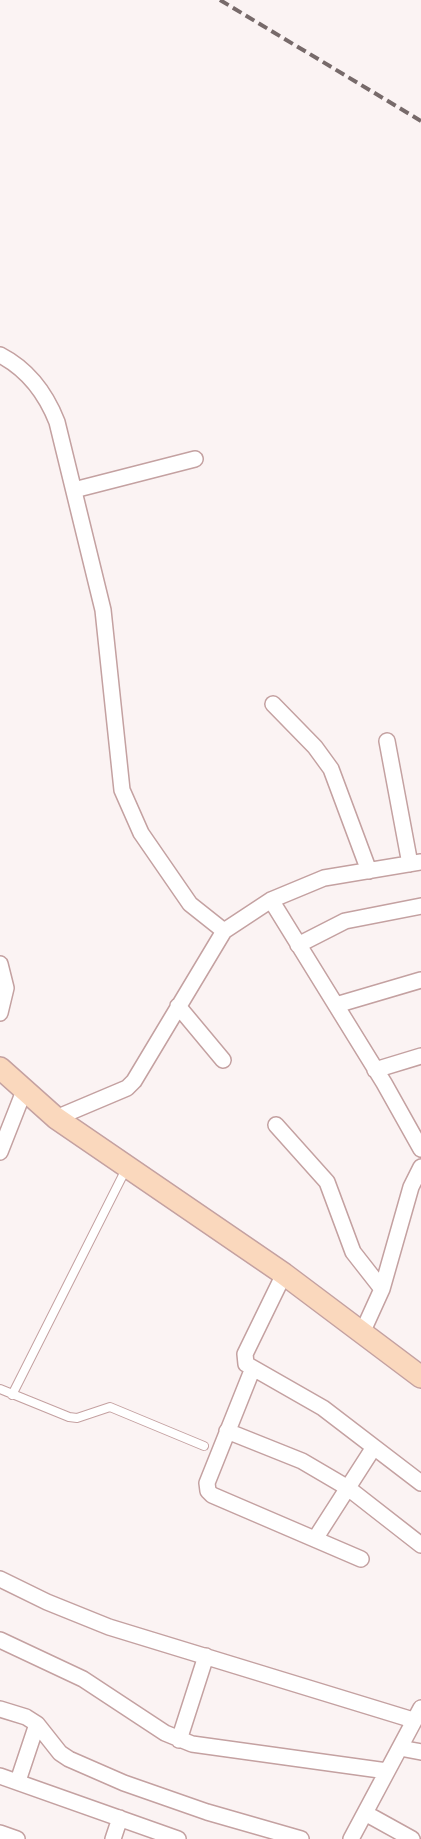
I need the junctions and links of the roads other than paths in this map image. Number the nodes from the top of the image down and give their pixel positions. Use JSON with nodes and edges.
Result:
{"nodes":[{"id":1,"x":0,"y":355,"type":"edge"},
{"id":2,"x":195,"y":458,"type":"dead end"},
{"id":3,"x":74,"y":490,"type":"junction"},
{"id":4,"x":273,"y":704,"type":"dead end"},
{"id":5,"x":386,"y":741,"type":"dead end"},
{"id":6,"x":415,"y":863,"type":"edge"},
{"id":7,"x":369,"y":871,"type":"junction"},
{"id":8,"x":271,"y":900,"type":"junction"},
{"id":9,"x":421,"y":906,"type":"edge"},
{"id":10,"x":224,"y":931,"type":"junction"},
{"id":11,"x":298,"y":944,"type":"junction"},
{"id":12,"x":0,"y":964,"type":"edge"},
{"id":13,"x":421,"y":980,"type":"edge"},
{"id":14,"x":336,"y":1005,"type":"junction"},
{"id":15,"x":178,"y":1006,"type":"junction"},
{"id":16,"x":0,"y":1013,"type":"edge"},
{"id":17,"x":421,"y":1056,"type":"edge"},
{"id":18,"x":223,"y":1060,"type":"dead end"},
{"id":19,"x":0,"y":1068,"type":"edge"},
{"id":20,"x":375,"y":1070,"type":"junction"},
{"id":21,"x":24,"y":1091,"type":"junction"},
{"id":22,"x":56,"y":1118,"type":"junction"},
{"id":23,"x":276,"y":1125,"type":"dead end"},
{"id":24,"x":421,"y":1149,"type":"edge"},
{"id":25,"x":0,"y":1152,"type":"edge"},
{"id":26,"x":421,"y":1167,"type":"edge"},
{"id":27,"x":126,"y":1168,"type":"junction"},
{"id":28,"x":284,"y":1274,"type":"junction"},
{"id":29,"x":382,"y":1289,"type":"junction"},
{"id":30,"x":362,"y":1334,"type":"junction"},
{"id":31,"x":252,"y":1368,"type":"junction"},
{"id":32,"x":421,"y":1377,"type":"edge"},
{"id":33,"x":0,"y":1389,"type":"edge"},
{"id":34,"x":12,"y":1395,"type":"junction"},
{"id":35,"x":227,"y":1432,"type":"junction"},
{"id":36,"x":204,"y":1446,"type":"dead end"},
{"id":37,"x":374,"y":1447,"type":"junction"},
{"id":38,"x":421,"y":1483,"type":"edge"},
{"id":39,"x":348,"y":1488,"type":"junction"},
{"id":40,"x":315,"y":1539,"type":"junction"},
{"id":41,"x":421,"y":1545,"type":"edge"},
{"id":42,"x":361,"y":1559,"type":"dead end"},
{"id":43,"x":0,"y":1579,"type":"edge"},
{"id":44,"x":0,"y":1640,"type":"edge"},
{"id":45,"x":206,"y":1656,"type":"junction"},
{"id":46,"x":0,"y":1709,"type":"edge"},
{"id":47,"x":417,"y":1714,"type":"edge"},
{"id":48,"x":37,"y":1724,"type":"junction"},
{"id":49,"x":179,"y":1740,"type":"junction"},
{"id":50,"x":400,"y":1748,"type":"junction"},
{"id":51,"x":421,"y":1752,"type":"edge"},
{"id":52,"x":387,"y":1771,"type":"junction"},
{"id":53,"x":0,"y":1776,"type":"edge"},
{"id":54,"x":18,"y":1781,"type":"junction"},
{"id":55,"x":365,"y":1813,"type":"junction"},
{"id":56,"x":120,"y":1818,"type":"junction"},
{"id":57,"x":0,"y":1833,"type":"edge"},
{"id":58,"x":17,"y":1839,"type":"edge"},
{"id":59,"x":113,"y":1839,"type":"edge"},
{"id":60,"x":178,"y":1839,"type":"edge"},
{"id":61,"x":301,"y":1839,"type":"edge"},
{"id":62,"x":351,"y":1839,"type":"edge"},
{"id":63,"x":412,"y":1839,"type":"edge"}],
"edges":[{"from":1,"to":3,"type":"street"},
{"from":2,"to":3,"type":"street"},
{"from":3,"to":10,"type":"street"},
{"from":4,"to":7,"type":"street"},
{"from":5,"to":6,"type":"street"},
{"from":6,"to":7,"type":"street"},
{"from":7,"to":8,"type":"street"},
{"from":8,"to":10,"type":"street"},
{"from":8,"to":11,"type":"street"},
{"from":9,"to":11,"type":"street"},
{"from":10,"to":15,"type":"street"},
{"from":11,"to":14,"type":"street"},
{"from":12,"to":16,"type":"street"},
{"from":13,"to":14,"type":"street"},
{"from":14,"to":20,"type":"street"},
{"from":15,"to":18,"type":"street"},
{"from":15,"to":22,"type":"street"},
{"from":17,"to":20,"type":"street"},
{"from":19,"to":21,"type":"main road"},
{"from":20,"to":24,"type":"street"},
{"from":21,"to":22,"type":"main road"},
{"from":21,"to":25,"type":"street"},
{"from":22,"to":27,"type":"main road"},
{"from":23,"to":29,"type":"street"},
{"from":26,"to":29,"type":"street"},
{"from":27,"to":28,"type":"main road"},
{"from":27,"to":34,"type":"lane"},
{"from":28,"to":30,"type":"main road"},
{"from":28,"to":31,"type":"street"},
{"from":29,"to":30,"type":"street"},
{"from":30,"to":32,"type":"main road"},
{"from":31,"to":35,"type":"street"},
{"from":31,"to":37,"type":"street"},
{"from":33,"to":34,"type":"lane"},
{"from":34,"to":36,"type":"lane"},
{"from":35,"to":39,"type":"street"},
{"from":35,"to":40,"type":"street"},
{"from":37,"to":38,"type":"street"},
{"from":37,"to":39,"type":"street"},
{"from":39,"to":40,"type":"street"},
{"from":39,"to":41,"type":"street"},
{"from":40,"to":42,"type":"street"},
{"from":43,"to":45,"type":"street"},
{"from":44,"to":49,"type":"street"},
{"from":45,"to":47,"type":"street"},
{"from":45,"to":49,"type":"street"},
{"from":46,"to":48,"type":"street"},
{"from":47,"to":50,"type":"street"},
{"from":48,"to":54,"type":"street"},
{"from":48,"to":61,"type":"street"},
{"from":49,"to":52,"type":"street"},
{"from":50,"to":51,"type":"street"},
{"from":50,"to":52,"type":"street"},
{"from":52,"to":55,"type":"street"},
{"from":53,"to":54,"type":"street"},
{"from":54,"to":56,"type":"street"},
{"from":55,"to":62,"type":"street"},
{"from":55,"to":63,"type":"street"},
{"from":56,"to":59,"type":"street"},
{"from":56,"to":60,"type":"street"},
{"from":57,"to":58,"type":"street"}]}
